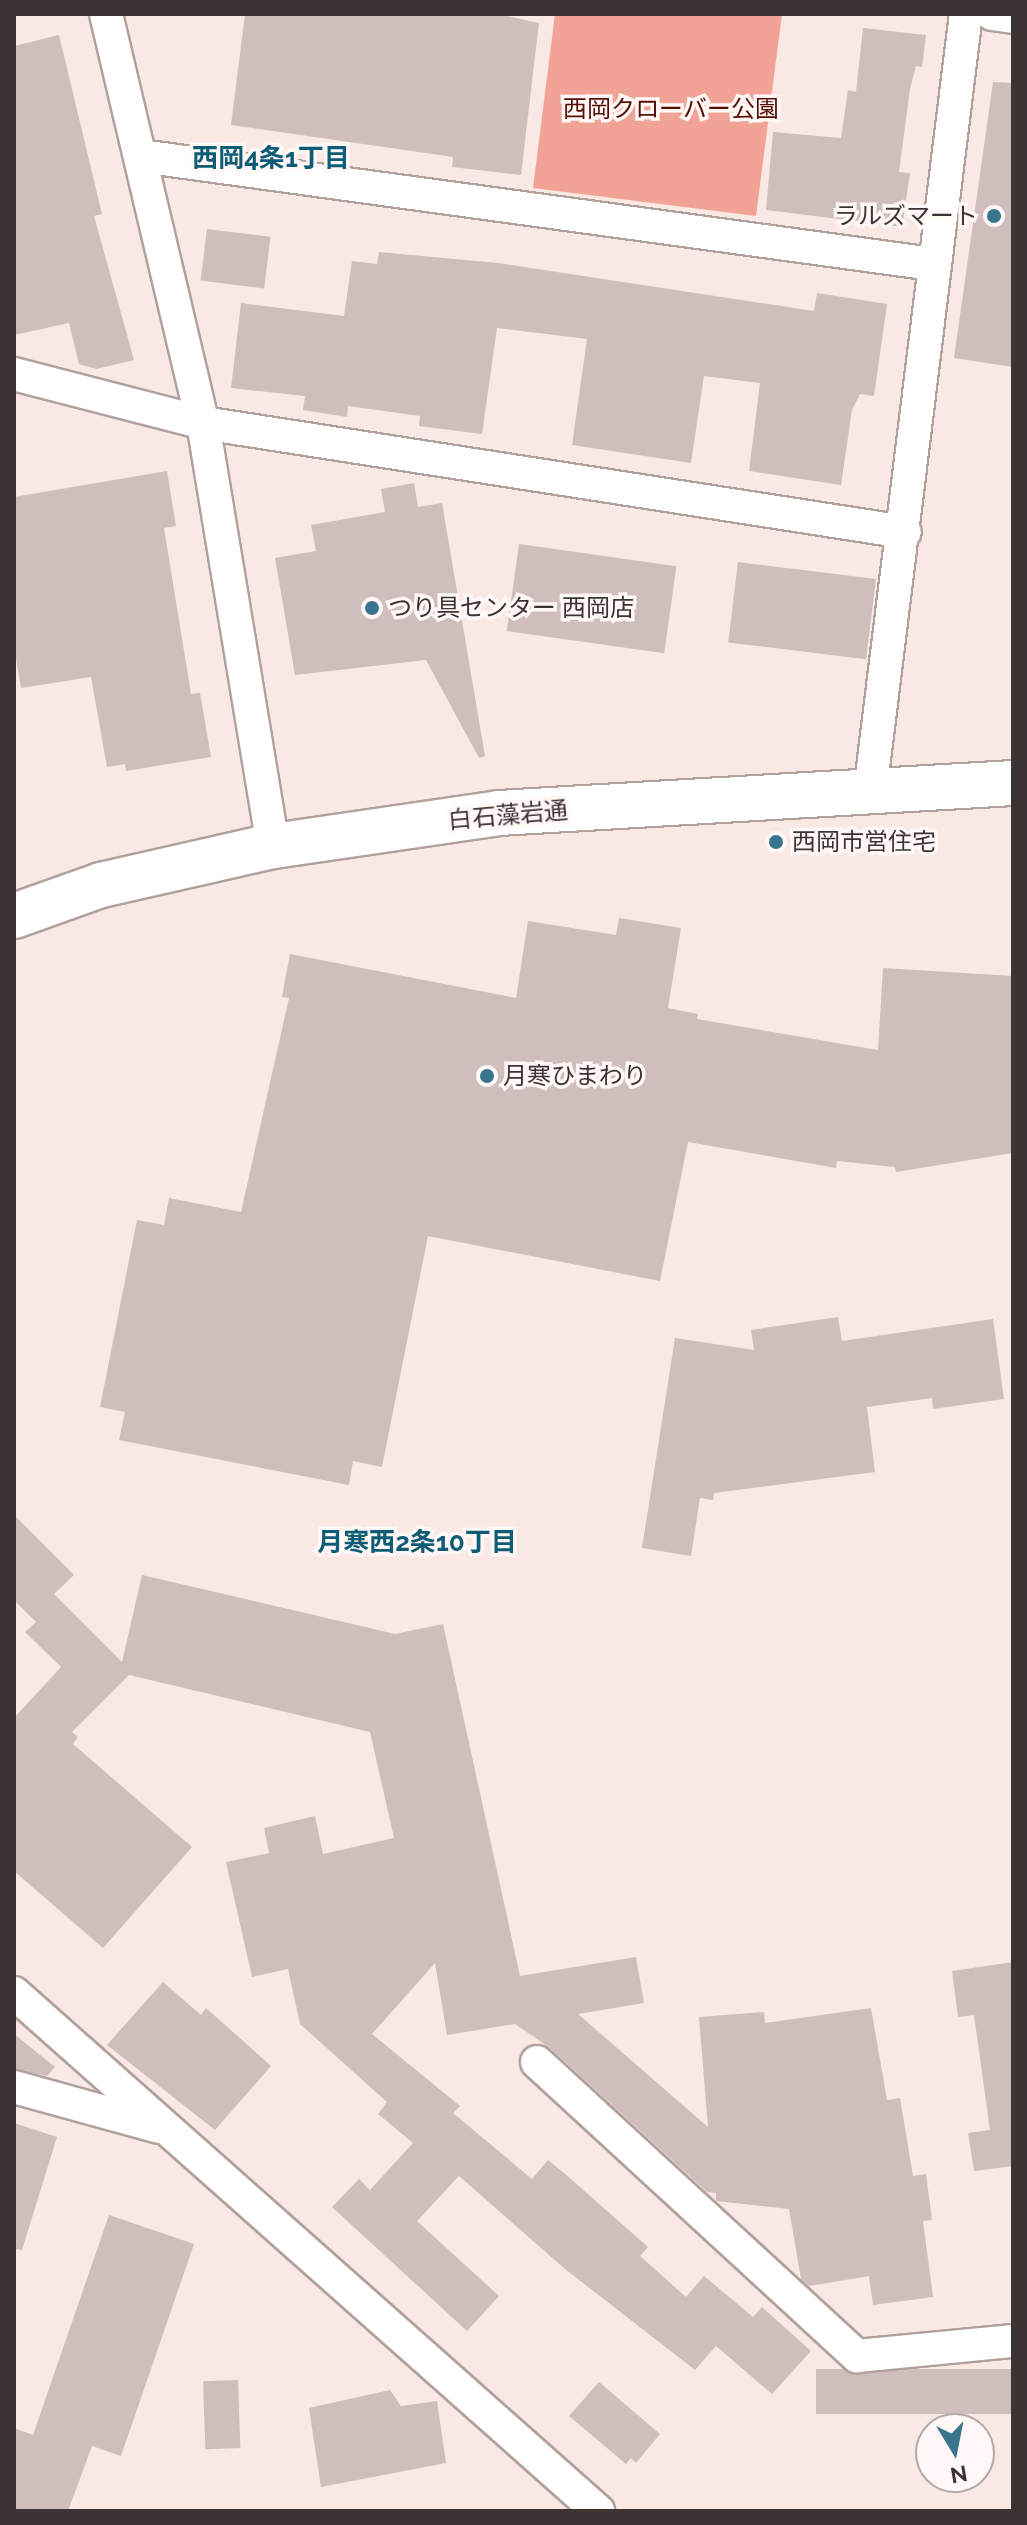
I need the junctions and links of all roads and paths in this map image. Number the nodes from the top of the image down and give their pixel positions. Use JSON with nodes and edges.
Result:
{"nodes":[{"id":1,"x":106,"y":14,"type":"edge"},
{"id":2,"x":966,"y":14,"type":"edge"},
{"id":3,"x":992,"y":14,"type":"edge"},
{"id":4,"x":1013,"y":17,"type":"edge"},
{"id":5,"x":141,"y":156,"type":"junction"},
{"id":6,"x":933,"y":264,"type":"junction"},
{"id":7,"x":14,"y":374,"type":"edge"},
{"id":8,"x":203,"y":423,"type":"junction"},
{"id":9,"x":905,"y":532,"type":"junction"},
{"id":10,"x":1013,"y":783,"type":"edge"},
{"id":11,"x":870,"y":792,"type":"junction"},
{"id":12,"x":273,"y":846,"type":"junction"},
{"id":13,"x":14,"y":916,"type":"edge"},
{"id":14,"x":14,"y":1993,"type":"edge"},
{"id":15,"x":537,"y":2062,"type":"dead end"},
{"id":16,"x":14,"y":2087,"type":"edge"},
{"id":17,"x":166,"y":2129,"type":"junction"},
{"id":18,"x":1013,"y":2341,"type":"edge"},
{"id":19,"x":598,"y":2511,"type":"edge"}],
"edges":[{"from":1,"to":5,"type":"street"},
{"from":2,"to":6,"type":"street"},
{"from":3,"to":4,"type":"street"},
{"from":5,"to":6,"type":"street"},
{"from":5,"to":8,"type":"street"},
{"from":6,"to":9,"type":"street"},
{"from":7,"to":8,"type":"street"},
{"from":8,"to":9,"type":"street"},
{"from":8,"to":12,"type":"street"},
{"from":9,"to":11,"type":"street"},
{"from":10,"to":11,"type":"main road","name":"白石藻岩通"},
{"from":11,"to":12,"type":"main road","name":"白石藻岩通"},
{"from":12,"to":13,"type":"main road","name":"白石藻岩通"},
{"from":14,"to":17,"type":"street"},
{"from":15,"to":18,"type":"street"},
{"from":16,"to":17,"type":"street"},
{"from":17,"to":19,"type":"street"}]}
